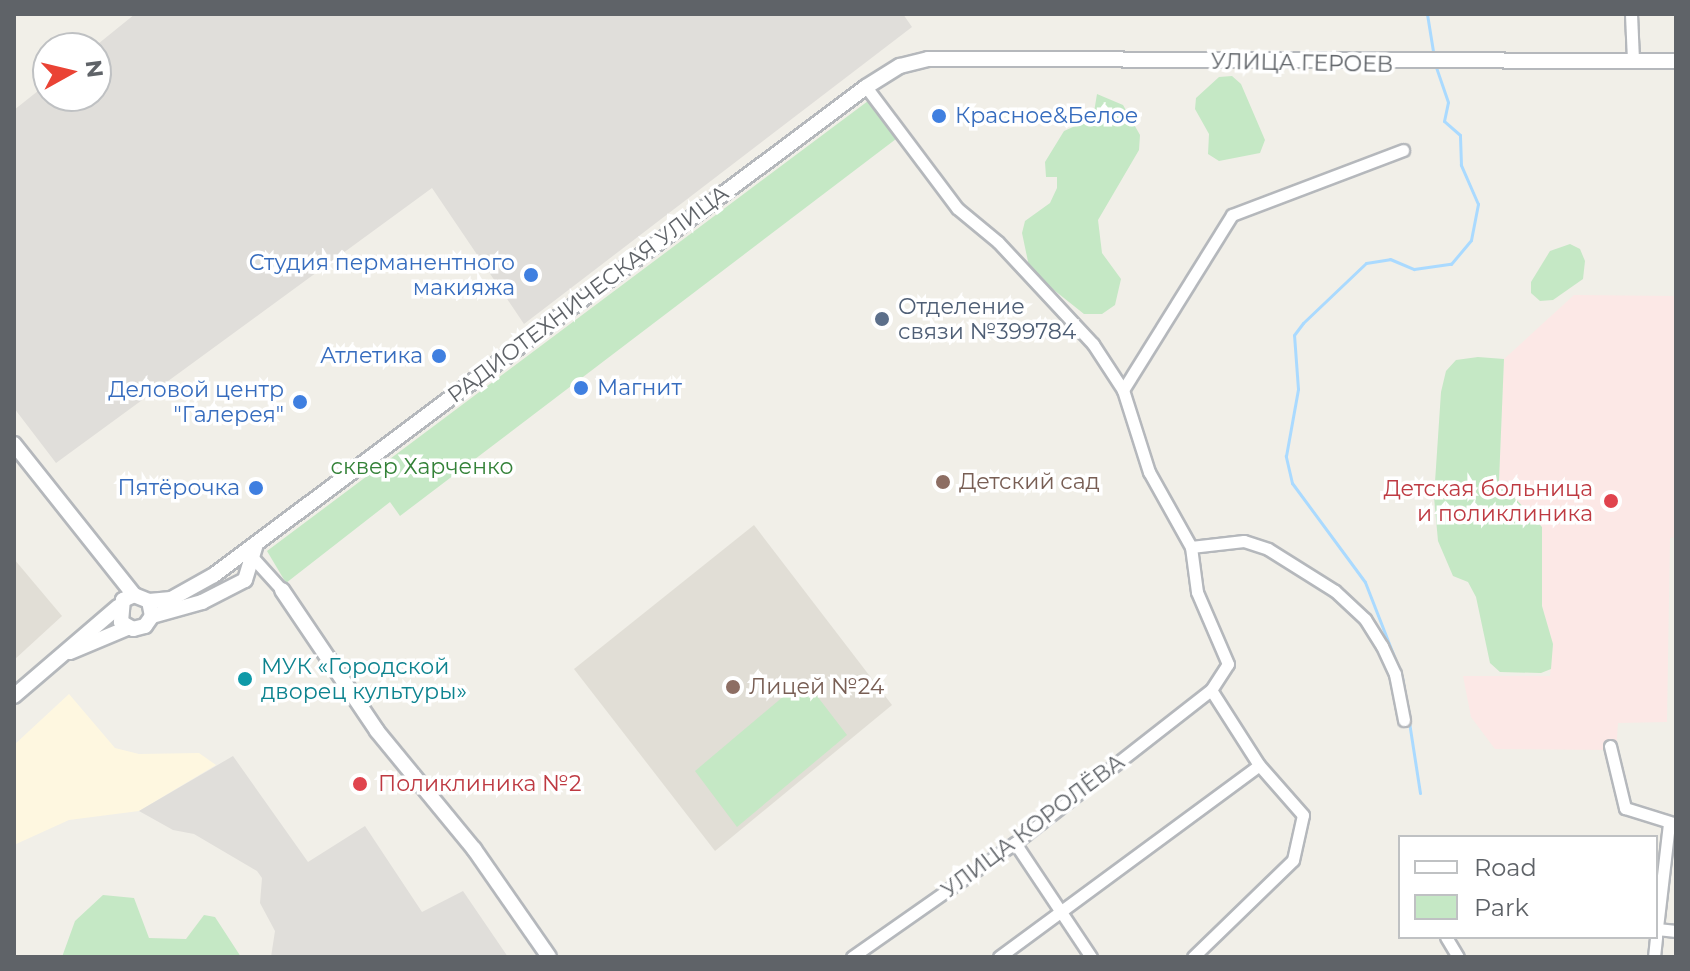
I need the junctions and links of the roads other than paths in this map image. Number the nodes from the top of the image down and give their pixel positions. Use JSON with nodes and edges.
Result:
{"nodes":[{"id":1,"x":1631,"y":14,"type":"edge"},
{"id":2,"x":928,"y":59,"type":"joint"},
{"id":3,"x":1633,"y":59,"type":"junction"},
{"id":4,"x":1676,"y":61,"type":"edge"},
{"id":5,"x":866,"y":87,"type":"junction"},
{"id":6,"x":1403,"y":150,"type":"dead end"},
{"id":7,"x":1123,"y":390,"type":"junction"},
{"id":8,"x":14,"y":444,"type":"edge"},
{"id":9,"x":1191,"y":547,"type":"junction"},
{"id":10,"x":247,"y":558,"type":"junction"},
{"id":11,"x":214,"y":575,"type":"junction"},
{"id":12,"x":245,"y":580,"type":"junction"},
{"id":13,"x":282,"y":590,"type":"junction"},
{"id":14,"x":125,"y":600,"type":"junction"},
{"id":15,"x":150,"y":609,"type":"junction"},
{"id":16,"x":127,"y":628,"type":"junction"},
{"id":17,"x":66,"y":653,"type":"junction"},
{"id":18,"x":1211,"y":690,"type":"junction"},
{"id":19,"x":14,"y":696,"type":"edge"},
{"id":20,"x":1404,"y":720,"type":"dead end"},
{"id":21,"x":1610,"y":746,"type":"dead end"},
{"id":22,"x":1259,"y":765,"type":"junction"},
{"id":23,"x":1673,"y":824,"type":"edge"},
{"id":24,"x":1015,"y":843,"type":"junction"},
{"id":25,"x":1059,"y":911,"type":"junction"},
{"id":26,"x":1658,"y":922,"type":"edge"},
{"id":27,"x":1447,"y":939,"type":"edge"},
{"id":28,"x":549,"y":957,"type":"edge"},
{"id":29,"x":852,"y":957,"type":"edge"},
{"id":30,"x":999,"y":957,"type":"edge"},
{"id":31,"x":1091,"y":957,"type":"edge"},
{"id":32,"x":1193,"y":957,"type":"edge"},
{"id":33,"x":1458,"y":957,"type":"edge"}],
"edges":[{"from":1,"to":3,"type":"street"},
{"from":2,"to":3,"type":"street","name":"УЛИЦА ГЕРОЕВ"},
{"from":2,"to":5,"type":"street","name":"РАДИОТЕХНИЧЕСКАЯ УЛИЦА"},
{"from":3,"to":4,"type":"street","name":"УЛИЦА ГЕРОЕВ"},
{"from":5,"to":7,"type":"street"},
{"from":5,"to":10,"type":"street","name":"РАДИОТЕХНИЧЕСКАЯ УЛИЦА"},
{"from":6,"to":7,"type":"street"},
{"from":7,"to":9,"type":"street"},
{"from":8,"to":14,"type":"street"},
{"from":9,"to":18,"type":"street"},
{"from":9,"to":20,"type":"street"},
{"from":10,"to":11,"type":"street","name":"РАДИОТЕХНИЧЕСКАЯ УЛИЦА"},
{"from":10,"to":12,"type":"street","name":"РАДИОТЕХНИЧЕСКАЯ УЛИЦА"},
{"from":10,"to":13,"type":"street"},
{"from":11,"to":12,"type":"street"},
{"from":11,"to":15,"type":"street","name":"РАДИОТЕХНИЧЕСКАЯ УЛИЦА"},
{"from":12,"to":13,"type":"street"},
{"from":12,"to":15,"type":"street","name":"РАДИОТЕХНИЧЕСКАЯ УЛИЦА"},
{"from":13,"to":28,"type":"street"},
{"from":14,"to":15,"type":"street"},
{"from":14,"to":16,"type":"street"},
{"from":14,"to":17,"type":"street","name":"РАДИОТЕХНИЧЕСКАЯ УЛИЦА"},
{"from":15,"to":16,"type":"street","name":"РАДИОТЕХНИЧЕСКАЯ УЛИЦА"},
{"from":16,"to":17,"type":"street","name":"РАДИОТЕХНИЧЕСКАЯ УЛИЦА"},
{"from":17,"to":19,"type":"street","name":"РАДИОТЕХНИЧЕСКАЯ УЛИЦА"},
{"from":18,"to":22,"type":"street"},
{"from":18,"to":24,"type":"street","name":"УЛИЦА КОРОЛЁВА"},
{"from":21,"to":23,"type":"street"},
{"from":22,"to":25,"type":"street"},
{"from":22,"to":32,"type":"street"},
{"from":23,"to":26,"type":"street"},
{"from":24,"to":25,"type":"street"},
{"from":24,"to":29,"type":"street","name":"УЛИЦА КОРОЛЁВА"},
{"from":25,"to":30,"type":"street"},
{"from":25,"to":31,"type":"street"},
{"from":27,"to":33,"type":"street"}]}
